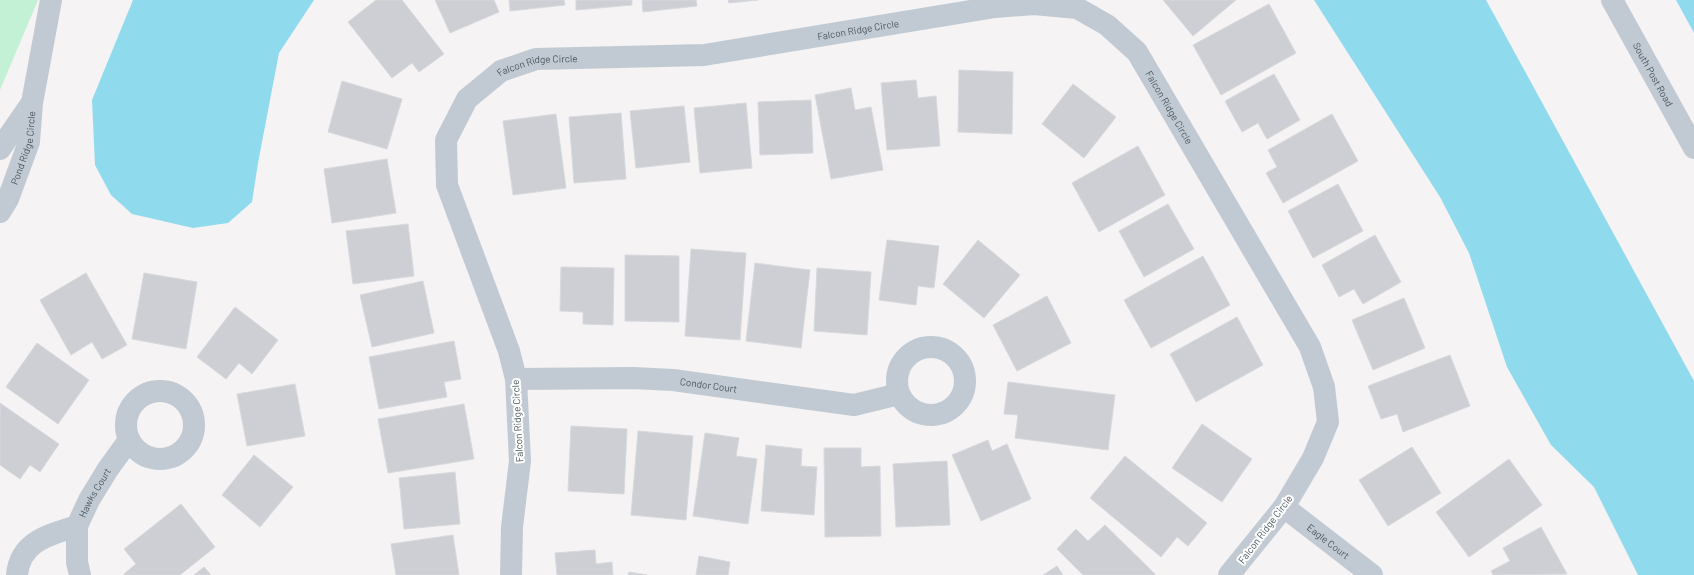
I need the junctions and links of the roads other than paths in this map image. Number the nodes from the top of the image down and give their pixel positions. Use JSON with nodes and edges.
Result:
{"nodes":[{"id":1,"x":51,"y":0,"type":"edge"},
{"id":2,"x":1612,"y":0,"type":"edge"},
{"id":3,"x":32,"y":104,"type":"junction"},
{"id":4,"x":1694,"y":148,"type":"edge"},
{"id":5,"x":0,"y":149,"type":"edge"},
{"id":6,"x":0,"y":212,"type":"edge"},
{"id":7,"x":516,"y":379,"type":"junction"},
{"id":8,"x":899,"y":394,"type":"dead end"},
{"id":9,"x":129,"y":440,"type":"dead end"},
{"id":10,"x":1284,"y":507,"type":"junction"},
{"id":11,"x":77,"y":526,"type":"junction"},
{"id":12,"x":17,"y":575,"type":"edge"},
{"id":13,"x":80,"y":575,"type":"edge"},
{"id":14,"x":511,"y":575,"type":"edge"},
{"id":15,"x":1229,"y":575,"type":"edge"},
{"id":16,"x":1372,"y":575,"type":"edge"}],
"edges":[{"from":1,"to":3,"type":"street","name":"Pond Ridge Circle"},
{"from":2,"to":4,"type":"street","name":"South Post Road"},
{"from":3,"to":5,"type":"street","name":"Pond Ridge Circle"},
{"from":3,"to":6,"type":"street","name":"Pond Ridge Circle"},
{"from":7,"to":8,"type":"street","name":"Condor Court"},
{"from":7,"to":10,"type":"street","name":"Falcon Ridge Circle"},
{"from":7,"to":14,"type":"street","name":"Falcon Ridge Circle"},
{"from":9,"to":11,"type":"street","name":"Hawks Court"},
{"from":10,"to":15,"type":"street","name":"Falcon Ridge Circle"},
{"from":10,"to":16,"type":"street","name":"Eagle Court"},
{"from":11,"to":12,"type":"street"},
{"from":11,"to":13,"type":"street","name":"Hawks Court"}]}
